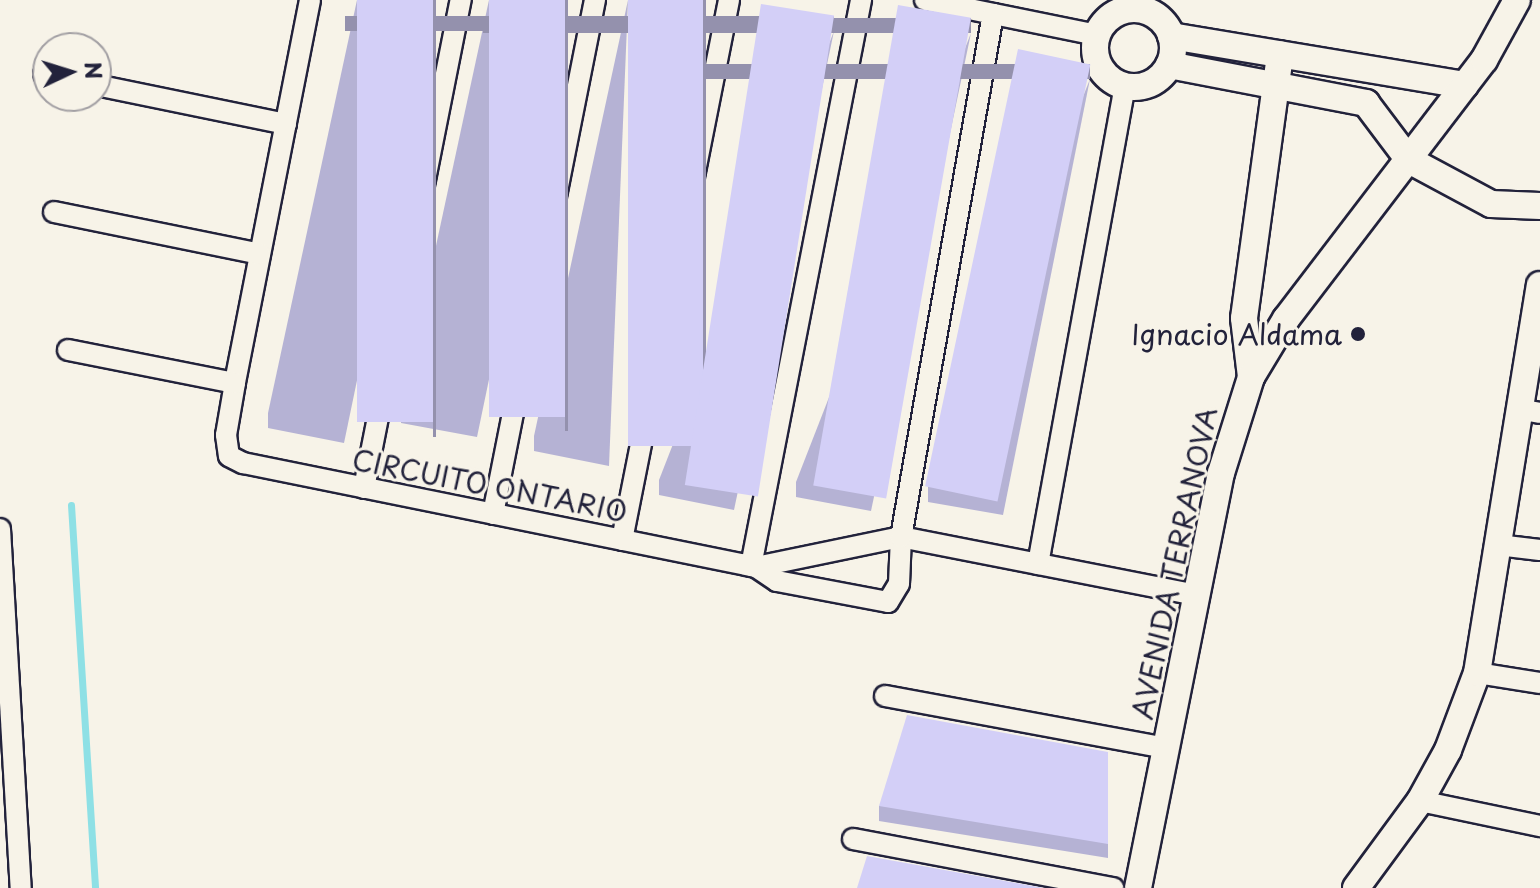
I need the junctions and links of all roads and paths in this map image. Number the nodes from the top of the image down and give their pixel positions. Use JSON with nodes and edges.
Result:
{"nodes":[{"id":1,"x":310,"y":0,"type":"edge"},
{"id":2,"x":461,"y":0,"type":"edge"},
{"id":3,"x":595,"y":0,"type":"edge"},
{"id":4,"x":729,"y":0,"type":"edge"},
{"id":5,"x":861,"y":0,"type":"edge"},
{"id":6,"x":925,"y":0,"type":"edge"},
{"id":7,"x":1517,"y":0,"type":"edge"},
{"id":8,"x":993,"y":14,"type":"junction"},
{"id":9,"x":1097,"y":35,"type":"junction"},
{"id":10,"x":1171,"y":36,"type":"junction"},
{"id":11,"x":1280,"y":54,"type":"junction"},
{"id":12,"x":1169,"y":65,"type":"junction"},
{"id":13,"x":1274,"y":85,"type":"junction"},
{"id":14,"x":1465,"y":85,"type":"junction"},
{"id":15,"x":1125,"y":86,"type":"junction"},
{"id":16,"x":112,"y":88,"type":"edge"},
{"id":17,"x":286,"y":124,"type":"junction"},
{"id":18,"x":1409,"y":160,"type":"junction"},
{"id":19,"x":1540,"y":206,"type":"edge"},
{"id":20,"x":54,"y":212,"type":"dead end"},
{"id":21,"x":260,"y":254,"type":"junction"},
{"id":22,"x":1540,"y":285,"type":"edge"},
{"id":23,"x":68,"y":350,"type":"dead end"},
{"id":24,"x":1251,"y":377,"type":"junction"},
{"id":25,"x":235,"y":383,"type":"junction"},
{"id":26,"x":1529,"y":411,"type":"edge"},
{"id":27,"x":364,"y":488,"type":"junction"},
{"id":28,"x":493,"y":514,"type":"junction"},
{"id":29,"x":0,"y":529,"type":"edge"},
{"id":30,"x":901,"y":537,"type":"junction"},
{"id":31,"x":622,"y":540,"type":"junction"},
{"id":32,"x":1498,"y":545,"type":"junction"},
{"id":33,"x":1540,"y":550,"type":"edge"},
{"id":34,"x":1038,"y":564,"type":"junction"},
{"id":35,"x":754,"y":567,"type":"junction"},
{"id":36,"x":3,"y":595,"type":"edge"},
{"id":37,"x":1197,"y":595,"type":"junction"},
{"id":38,"x":1477,"y":673,"type":"junction"},
{"id":39,"x":1540,"y":683,"type":"edge"},
{"id":40,"x":885,"y":696,"type":"dead end"},
{"id":41,"x":6,"y":723,"type":"edge"},
{"id":42,"x":1166,"y":748,"type":"junction"},
{"id":43,"x":1420,"y":801,"type":"junction"},
{"id":44,"x":1540,"y":826,"type":"edge"},
{"id":45,"x":853,"y":839,"type":"dead end"},
{"id":46,"x":10,"y":856,"type":"edge"},
{"id":47,"x":21,"y":888,"type":"edge"},
{"id":48,"x":1113,"y":888,"type":"edge"},
{"id":49,"x":1138,"y":888,"type":"edge"},
{"id":50,"x":1356,"y":888,"type":"edge"}],
"edges":[{"from":1,"to":17,"type":"street","name":"CIRCUITO ONTARIO"},
{"from":2,"to":27,"type":"street"},
{"from":3,"to":28,"type":"street"},
{"from":4,"to":31,"type":"street"},
{"from":5,"to":35,"type":"street"},
{"from":6,"to":8,"type":"street"},
{"from":7,"to":14,"type":"street","name":"AVENIDA TERRANOVA"},
{"from":8,"to":9,"type":"street"},
{"from":8,"to":30,"type":"street"},
{"from":9,"to":10,"type":"street"},
{"from":9,"to":15,"type":"street"},
{"from":10,"to":11,"type":"street"},
{"from":10,"to":12,"type":"street"},
{"from":11,"to":13,"type":"street"},
{"from":11,"to":14,"type":"street"},
{"from":12,"to":13,"type":"street"},
{"from":12,"to":15,"type":"street"},
{"from":13,"to":18,"type":"street"},
{"from":13,"to":24,"type":"street"},
{"from":14,"to":18,"type":"street","name":"AVENIDA TERRANOVA"},
{"from":15,"to":34,"type":"street"},
{"from":16,"to":17,"type":"street"},
{"from":17,"to":21,"type":"street","name":"CIRCUITO ONTARIO"},
{"from":18,"to":19,"type":"street"},
{"from":18,"to":24,"type":"street","name":"AVENIDA TERRANOVA"},
{"from":20,"to":21,"type":"street"},
{"from":21,"to":25,"type":"street","name":"CIRCUITO ONTARIO"},
{"from":22,"to":26,"type":"street"},
{"from":23,"to":25,"type":"street"},
{"from":24,"to":37,"type":"street","name":"AVENIDA TERRANOVA"},
{"from":25,"to":27,"type":"street","name":"CIRCUITO ONTARIO"},
{"from":26,"to":32,"type":"street"},
{"from":27,"to":28,"type":"street","name":"CIRCUITO ONTARIO"},
{"from":28,"to":31,"type":"street","name":"CIRCUITO ONTARIO"},
{"from":29,"to":36,"type":"street"},
{"from":30,"to":34,"type":"street","name":"CIRCUITO ONTARIO"},
{"from":30,"to":35,"type":"street","name":"CIRCUITO ONTARIO"},
{"from":30,"to":35,"type":"street"},
{"from":31,"to":35,"type":"street","name":"CIRCUITO ONTARIO"},
{"from":32,"to":33,"type":"street"},
{"from":32,"to":38,"type":"street"},
{"from":34,"to":37,"type":"street","name":"CIRCUITO ONTARIO"},
{"from":36,"to":41,"type":"street"},
{"from":37,"to":42,"type":"street","name":"AVENIDA TERRANOVA"},
{"from":38,"to":39,"type":"street"},
{"from":38,"to":43,"type":"street"},
{"from":40,"to":42,"type":"street"},
{"from":41,"to":46,"type":"street"},
{"from":42,"to":49,"type":"street","name":"AVENIDA TERRANOVA"},
{"from":43,"to":44,"type":"street"},
{"from":43,"to":50,"type":"street"},
{"from":45,"to":48,"type":"street"},
{"from":46,"to":47,"type":"street"}]}
